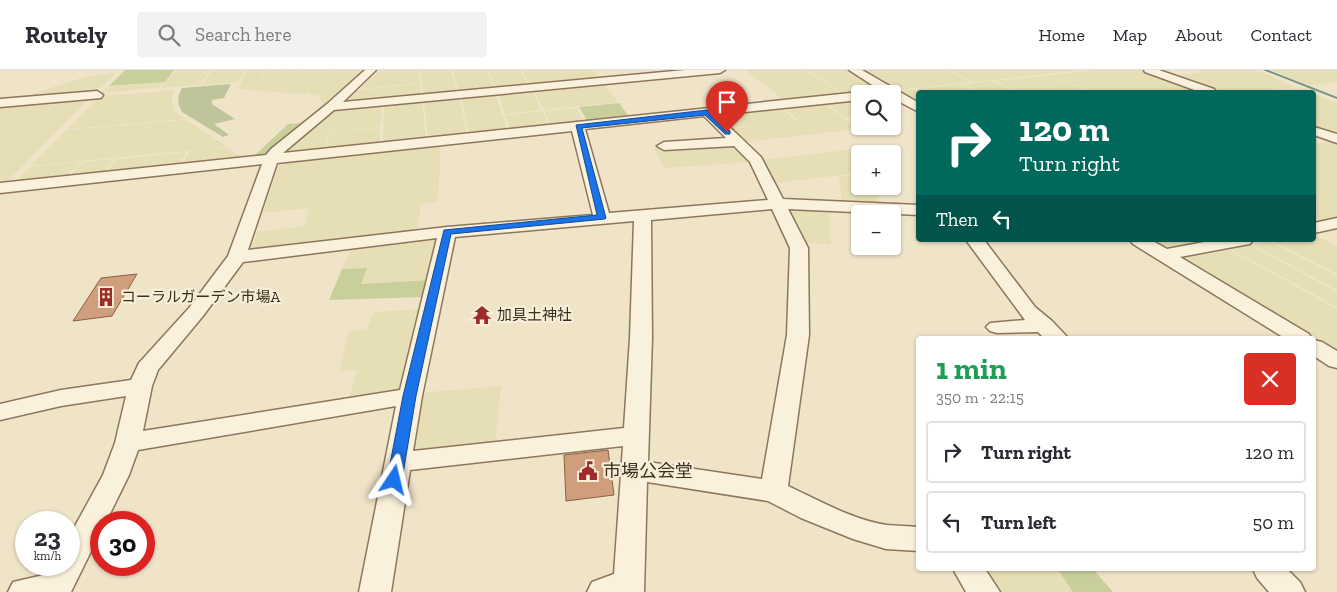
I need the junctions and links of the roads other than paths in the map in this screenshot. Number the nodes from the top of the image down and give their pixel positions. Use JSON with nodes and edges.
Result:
{"nodes":[{"id":1,"x":371,"y":70,"type":"edge"},
{"id":2,"x":720,"y":70,"type":"edge"},
{"id":3,"x":854,"y":70,"type":"edge"},
{"id":4,"x":1149,"y":70,"type":"edge"},
{"id":5,"x":876,"y":85,"type":"edge"},
{"id":6,"x":1204,"y":90,"type":"edge"},
{"id":7,"x":97,"y":95,"type":"dead end"},
{"id":8,"x":851,"y":97,"type":"edge"},
{"id":9,"x":901,"y":99,"type":"edge"},
{"id":10,"x":0,"y":103,"type":"edge"},
{"id":11,"x":331,"y":107,"type":"junction"},
{"id":12,"x":916,"y":107,"type":"edge"},
{"id":13,"x":707,"y":112,"type":"junction"},
{"id":14,"x":578,"y":126,"type":"junction"},
{"id":15,"x":1316,"y":132,"type":"edge"},
{"id":16,"x":1337,"y":139,"type":"edge"},
{"id":17,"x":738,"y":142,"type":"junction"},
{"id":18,"x":664,"y":146,"type":"dead end"},
{"id":19,"x":271,"y":159,"type":"junction"},
{"id":20,"x":0,"y":188,"type":"edge"},
{"id":21,"x":778,"y":204,"type":"junction"},
{"id":22,"x":916,"y":210,"type":"edge"},
{"id":23,"x":643,"y":215,"type":"junction"},
{"id":24,"x":602,"y":218,"type":"junction"},
{"id":25,"x":1337,"y":223,"type":"edge"},
{"id":26,"x":1316,"y":228,"type":"edge"},
{"id":27,"x":447,"y":232,"type":"junction"},
{"id":28,"x":977,"y":242,"type":"edge"},
{"id":29,"x":1142,"y":242,"type":"edge"},
{"id":30,"x":1233,"y":242,"type":"edge"},
{"id":31,"x":1164,"y":255,"type":"junction"},
{"id":32,"x":237,"y":257,"type":"junction"},
{"id":33,"x":997,"y":327,"type":"dead end"},
{"id":34,"x":1052,"y":332,"type":"edge"},
{"id":35,"x":1296,"y":336,"type":"edge"},
{"id":36,"x":1316,"y":348,"type":"edge"},
{"id":37,"x":1337,"y":361,"type":"edge"},
{"id":38,"x":140,"y":386,"type":"junction"},
{"id":39,"x":410,"y":396,"type":"junction"},
{"id":40,"x":0,"y":412,"type":"edge"},
{"id":41,"x":635,"y":436,"type":"junction"},
{"id":42,"x":128,"y":443,"type":"junction"},
{"id":43,"x":398,"y":462,"type":"junction"},
{"id":44,"x":634,"y":470,"type":"junction"},
{"id":45,"x":774,"y":491,"type":"junction"},
{"id":46,"x":916,"y":539,"type":"edge"},
{"id":47,"x":969,"y":571,"type":"edge"},
{"id":48,"x":1270,"y":571,"type":"edge"},
{"id":49,"x":57,"y":589,"type":"edge"},
{"id":50,"x":620,"y":589,"type":"edge"},
{"id":51,"x":24,"y":592,"type":"edge"},
{"id":52,"x":375,"y":592,"type":"edge"},
{"id":53,"x":984,"y":592,"type":"edge"},
{"id":54,"x":1289,"y":592,"type":"edge"}],
"edges":[{"from":1,"to":11,"type":"street"},
{"from":2,"to":11,"type":"street"},
{"from":3,"to":5,"type":"street"},
{"from":4,"to":6,"type":"street"},
{"from":7,"to":10,"type":"street"},
{"from":8,"to":13,"type":"street"},
{"from":9,"to":12,"type":"street"},
{"from":11,"to":19,"type":"street"},
{"from":13,"to":14,"type":"street"},
{"from":13,"to":17,"type":"street"},
{"from":14,"to":19,"type":"street"},
{"from":14,"to":24,"type":"street"},
{"from":15,"to":16,"type":"street"},
{"from":17,"to":18,"type":"street"},
{"from":17,"to":21,"type":"street"},
{"from":19,"to":20,"type":"street"},
{"from":19,"to":32,"type":"street"},
{"from":21,"to":22,"type":"street"},
{"from":21,"to":23,"type":"street"},
{"from":21,"to":45,"type":"street"},
{"from":23,"to":24,"type":"street"},
{"from":23,"to":41,"type":"street"},
{"from":24,"to":27,"type":"street"},
{"from":25,"to":26,"type":"street"},
{"from":27,"to":32,"type":"street"},
{"from":27,"to":39,"type":"street"},
{"from":28,"to":34,"type":"street"},
{"from":29,"to":31,"type":"street"},
{"from":30,"to":31,"type":"street"},
{"from":31,"to":35,"type":"street"},
{"from":32,"to":38,"type":"street"},
{"from":33,"to":34,"type":"street"},
{"from":36,"to":37,"type":"street"},
{"from":38,"to":40,"type":"street"},
{"from":38,"to":42,"type":"street"},
{"from":39,"to":42,"type":"street"},
{"from":39,"to":43,"type":"street"},
{"from":41,"to":43,"type":"street"},
{"from":41,"to":44,"type":"street"},
{"from":42,"to":49,"type":"street"},
{"from":43,"to":52,"type":"street"},
{"from":44,"to":45,"type":"street"},
{"from":44,"to":50,"type":"street"},
{"from":45,"to":46,"type":"street"},
{"from":47,"to":53,"type":"street"},
{"from":48,"to":54,"type":"street"},
{"from":49,"to":51,"type":"street"}]}
